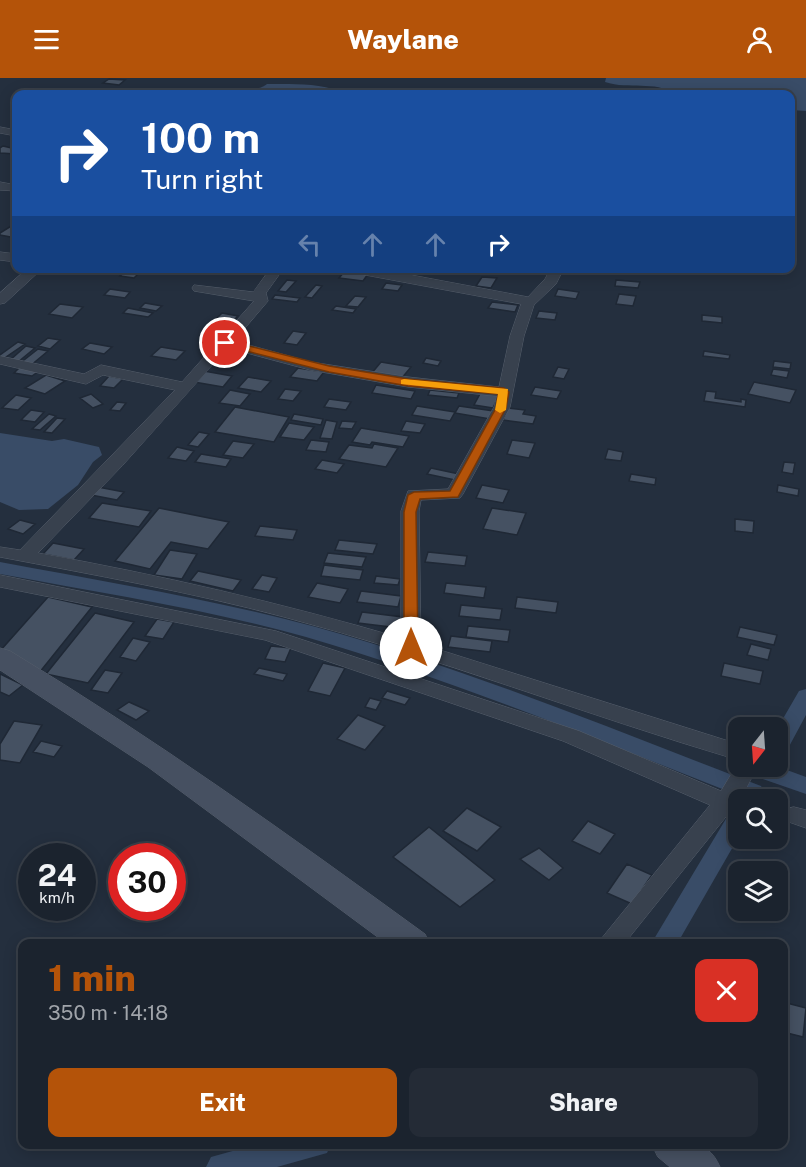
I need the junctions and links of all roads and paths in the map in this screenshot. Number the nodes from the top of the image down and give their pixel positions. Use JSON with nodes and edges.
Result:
{"nodes":[{"id":1,"x":31,"y":273,"type":"edge"},
{"id":2,"x":274,"y":273,"type":"edge"},
{"id":3,"x":376,"y":273,"type":"edge"},
{"id":4,"x":555,"y":273,"type":"edge"},
{"id":5,"x":199,"y":288,"type":"dead end"},
{"id":6,"x":260,"y":297,"type":"junction"},
{"id":7,"x":0,"y":300,"type":"edge"},
{"id":8,"x":529,"y":301,"type":"junction"},
{"id":9,"x":225,"y":343,"type":"junction"},
{"id":10,"x":0,"y":360,"type":"edge"},
{"id":11,"x":185,"y":387,"type":"junction"},
{"id":12,"x":504,"y":392,"type":"junction"},
{"id":13,"x":0,"y":552,"type":"edge"},
{"id":14,"x":25,"y":556,"type":"junction"},
{"id":15,"x":0,"y":581,"type":"edge"},
{"id":16,"x":411,"y":648,"type":"junction"},
{"id":17,"x":0,"y":657,"type":"edge"},
{"id":18,"x":728,"y":757,"type":"edge"},
{"id":19,"x":728,"y":797,"type":"edge"},
{"id":20,"x":728,"y":798,"type":"edge"},
{"id":21,"x":406,"y":939,"type":"edge"},
{"id":22,"x":613,"y":939,"type":"edge"},
{"id":23,"x":678,"y":1149,"type":"edge"},
{"id":24,"x":700,"y":1167,"type":"edge"}],
"edges":[{"from":1,"to":7,"type":"street"},
{"from":2,"to":6,"type":"street"},
{"from":3,"to":8,"type":"street"},
{"from":4,"to":8,"type":"street"},
{"from":5,"to":6,"type":"street"},
{"from":6,"to":9,"type":"street"},
{"from":8,"to":12,"type":"street"},
{"from":9,"to":11,"type":"street"},
{"from":9,"to":12,"type":"street"},
{"from":10,"to":11,"type":"street"},
{"from":11,"to":14,"type":"street"},
{"from":12,"to":16,"type":"street"},
{"from":13,"to":14,"type":"street"},
{"from":14,"to":16,"type":"street"},
{"from":15,"to":19,"type":"street"},
{"from":16,"to":18,"type":"street"},
{"from":17,"to":21,"type":"street"},
{"from":20,"to":22,"type":"street"},
{"from":23,"to":24,"type":"street"}]}
